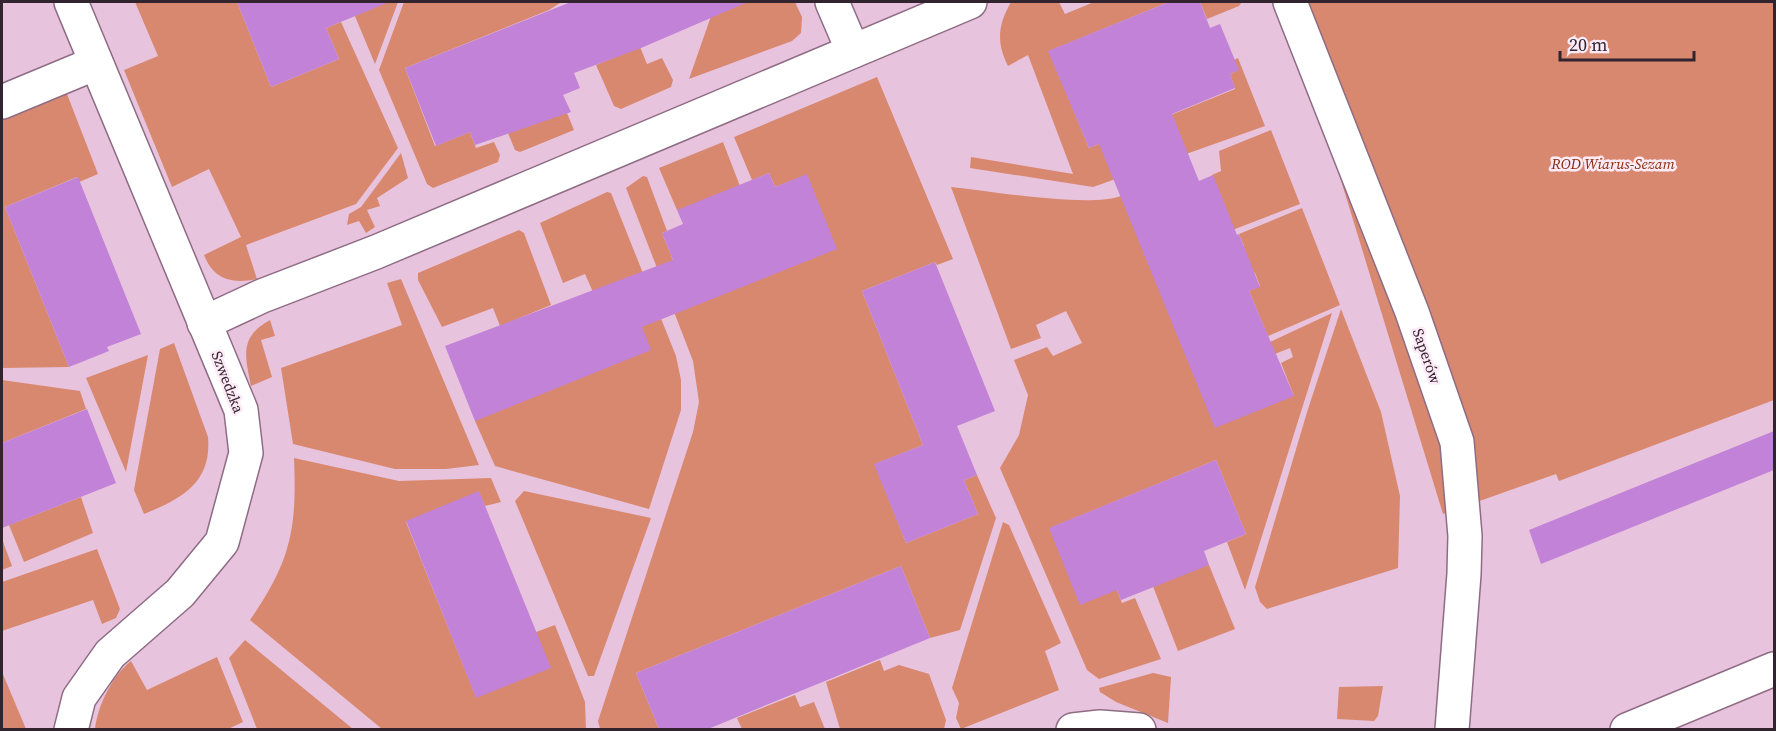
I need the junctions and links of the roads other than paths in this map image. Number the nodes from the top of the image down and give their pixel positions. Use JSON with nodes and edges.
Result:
{"nodes":[{"id":1,"x":71,"y":2,"type":"edge"},
{"id":2,"x":832,"y":2,"type":"edge"},
{"id":3,"x":970,"y":2,"type":"edge"},
{"id":4,"x":1290,"y":2,"type":"edge"},
{"id":5,"x":853,"y":51,"type":"junction"},
{"id":6,"x":96,"y":63,"type":"junction"},
{"id":7,"x":2,"y":102,"type":"edge"},
{"id":8,"x":204,"y":323,"type":"junction"},
{"id":9,"x":1774,"y":669,"type":"edge"},
{"id":10,"x":71,"y":729,"type":"edge"},
{"id":11,"x":1073,"y":729,"type":"edge"},
{"id":12,"x":1139,"y":729,"type":"edge"},
{"id":13,"x":1452,"y":729,"type":"edge"},
{"id":14,"x":1627,"y":729,"type":"edge"}],
"edges":[{"from":1,"to":6,"type":"street","name":"Szwedzka"},
{"from":2,"to":5,"type":"street"},
{"from":3,"to":5,"type":"street"},
{"from":4,"to":13,"type":"street","name":"Saperów"},
{"from":5,"to":8,"type":"street"},
{"from":6,"to":7,"type":"street"},
{"from":6,"to":8,"type":"street","name":"Szwedzka"},
{"from":8,"to":10,"type":"street","name":"Szwedzka"},
{"from":9,"to":14,"type":"street"},
{"from":11,"to":12,"type":"street"}]}
